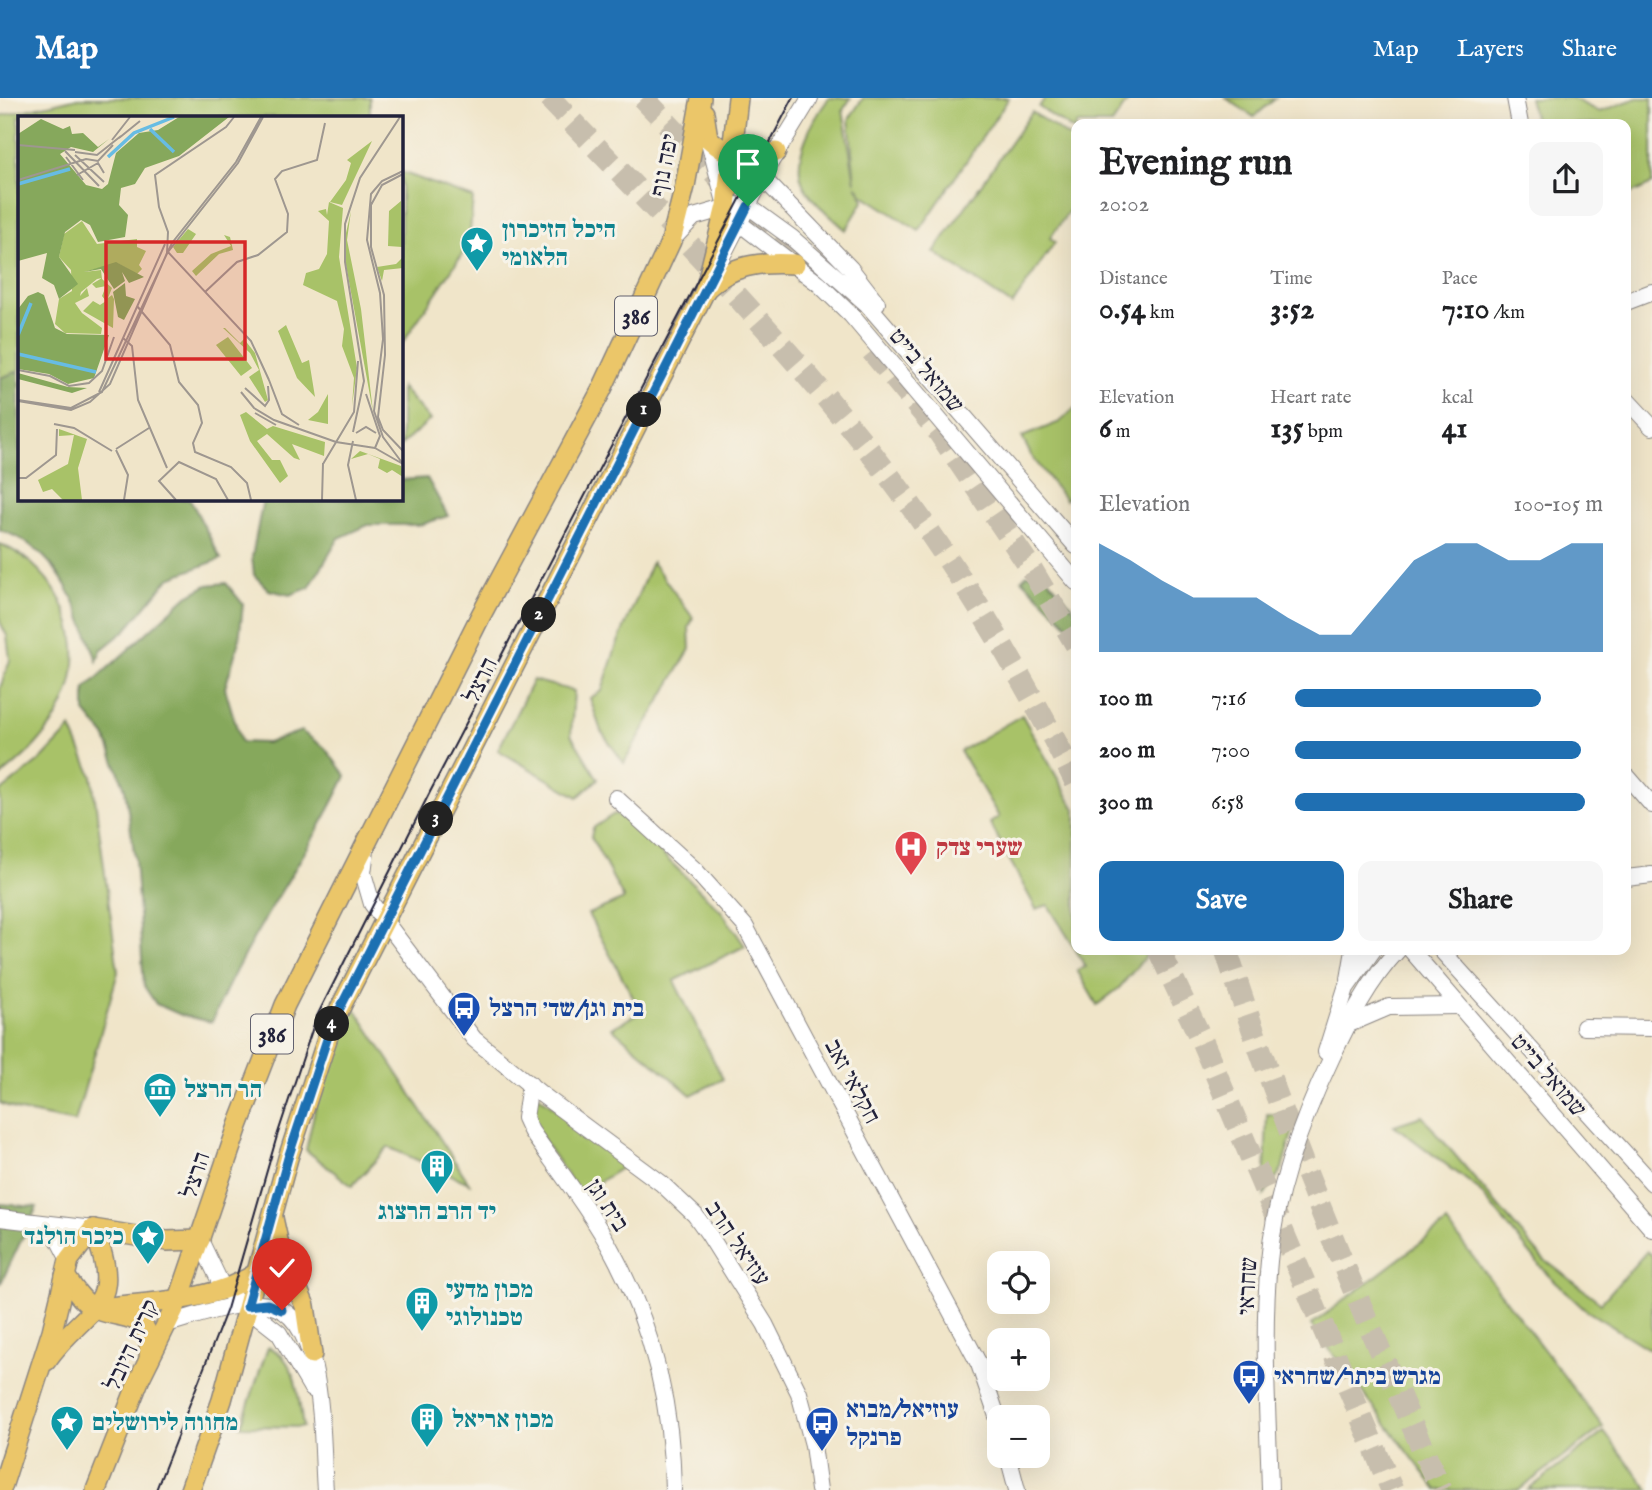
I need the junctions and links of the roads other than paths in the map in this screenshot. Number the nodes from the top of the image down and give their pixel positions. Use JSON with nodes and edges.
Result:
{"nodes":[{"id":1,"x":701,"y":98,"type":"edge"},
{"id":2,"x":738,"y":98,"type":"edge"},
{"id":3,"x":810,"y":98,"type":"edge"},
{"id":4,"x":1515,"y":98,"type":"edge"},
{"id":5,"x":1519,"y":119,"type":"edge"},
{"id":6,"x":708,"y":138,"type":"junction"},
{"id":7,"x":776,"y":152,"type":"junction"},
{"id":8,"x":742,"y":157,"type":"junction"},
{"id":9,"x":762,"y":177,"type":"junction"},
{"id":10,"x":726,"y":206,"type":"junction"},
{"id":11,"x":748,"y":206,"type":"junction"},
{"id":12,"x":739,"y":223,"type":"junction"},
{"id":13,"x":671,"y":241,"type":"junction"},
{"id":14,"x":795,"y":264,"type":"junction"},
{"id":15,"x":705,"y":291,"type":"junction"},
{"id":16,"x":1652,"y":292,"type":"edge"},
{"id":17,"x":1631,"y":300,"type":"edge"},
{"id":18,"x":919,"y":362,"type":"junction"},
{"id":19,"x":1631,"y":404,"type":"edge"},
{"id":20,"x":1652,"y":427,"type":"edge"},
{"id":21,"x":1071,"y":540,"type":"edge"},
{"id":22,"x":1071,"y":576,"type":"edge"},
{"id":23,"x":1631,"y":781,"type":"edge"},
{"id":24,"x":616,"y":798,"type":"dead end"},
{"id":25,"x":1652,"y":805,"type":"edge"},
{"id":26,"x":369,"y":838,"type":"junction"},
{"id":27,"x":1652,"y":875,"type":"edge"},
{"id":28,"x":1631,"y":877,"type":"edge"},
{"id":29,"x":387,"y":915,"type":"junction"},
{"id":30,"x":1353,"y":955,"type":"edge"},
{"id":31,"x":1369,"y":955,"type":"edge"},
{"id":32,"x":1394,"y":955,"type":"edge"},
{"id":33,"x":1415,"y":955,"type":"edge"},
{"id":34,"x":1446,"y":955,"type":"edge"},
{"id":35,"x":1346,"y":988,"type":"junction"},
{"id":36,"x":1458,"y":1006,"type":"junction"},
{"id":37,"x":1347,"y":1025,"type":"junction"},
{"id":38,"x":1584,"y":1027,"type":"dead end"},
{"id":39,"x":1652,"y":1028,"type":"edge"},
{"id":40,"x":530,"y":1084,"type":"junction"},
{"id":41,"x":1316,"y":1091,"type":"junction"},
{"id":42,"x":1652,"y":1182,"type":"edge"},
{"id":43,"x":272,"y":1213,"type":"junction"},
{"id":44,"x":8,"y":1219,"type":"edge"},
{"id":45,"x":93,"y":1229,"type":"junction"},
{"id":46,"x":1652,"y":1229,"type":"edge"},
{"id":47,"x":200,"y":1240,"type":"junction"},
{"id":48,"x":67,"y":1268,"type":"junction"},
{"id":49,"x":256,"y":1273,"type":"junction"},
{"id":50,"x":225,"y":1289,"type":"junction"},
{"id":51,"x":179,"y":1298,"type":"junction"},
{"id":52,"x":247,"y":1306,"type":"junction"},
{"id":53,"x":95,"y":1309,"type":"junction"},
{"id":54,"x":167,"y":1324,"type":"junction"},
{"id":55,"x":312,"y":1354,"type":"junction"},
{"id":56,"x":149,"y":1359,"type":"junction"},
{"id":57,"x":40,"y":1371,"type":"junction"},
{"id":58,"x":318,"y":1400,"type":"junction"},
{"id":59,"x":993,"y":1405,"type":"edge"},
{"id":60,"x":1011,"y":1468,"type":"edge"},
{"id":61,"x":1,"y":1490,"type":"edge"},
{"id":62,"x":96,"y":1490,"type":"edge"},
{"id":63,"x":190,"y":1490,"type":"edge"},
{"id":64,"x":325,"y":1490,"type":"edge"},
{"id":65,"x":673,"y":1490,"type":"edge"},
{"id":66,"x":819,"y":1490,"type":"edge"},
{"id":67,"x":1017,"y":1490,"type":"edge"},
{"id":68,"x":1270,"y":1490,"type":"edge"}],
"edges":[{"from":1,"to":6,"type":"main road"},
{"from":1,"to":13,"type":"main road","name":"יפה נוף","number":"386"},
{"from":2,"to":8,"type":"main road","number":"386"},
{"from":3,"to":7,"type":"street","name":"הרצל"},
{"from":4,"to":5,"type":"street"},
{"from":6,"to":8,"type":"main road"},
{"from":6,"to":10,"type":"street","name":"שמואל בייט"},
{"from":7,"to":8,"type":"main road"},
{"from":7,"to":9,"type":"street","name":"הרצל"},
{"from":8,"to":9,"type":"main road"},
{"from":8,"to":10,"type":"main road","number":"386"},
{"from":9,"to":11,"type":"street","name":"הרצל"},
{"from":9,"to":18,"type":"street"},
{"from":10,"to":11,"type":"street"},
{"from":10,"to":12,"type":"street","name":"שמואל בייט"},
{"from":10,"to":13,"type":"street"},
{"from":10,"to":15,"type":"main road","number":"386"},
{"from":11,"to":12,"type":"street","name":"הרצל"},
{"from":11,"to":18,"type":"street","name":"שמואל בייט"},
{"from":12,"to":14,"type":"street","name":"שמואל בייט"},
{"from":12,"to":15,"type":"street","name":"הרצל"},
{"from":13,"to":26,"type":"main road","name":"הרצל","number":"386"},
{"from":14,"to":15,"type":"main road"},
{"from":14,"to":22,"type":"street","name":"שמואל בייט"},
{"from":15,"to":29,"type":"main road","name":"הרצל","number":"386"},
{"from":16,"to":17,"type":"street"},
{"from":18,"to":21,"type":"street","name":"שמואל בייט"},
{"from":19,"to":20,"type":"street"},
{"from":23,"to":25,"type":"street"},
{"from":24,"to":59,"type":"street","name":"חקלאי זאב"},
{"from":26,"to":29,"type":"street"},
{"from":26,"to":47,"type":"main road","name":"הרצל","number":"386"},
{"from":27,"to":28,"type":"street"},
{"from":29,"to":40,"type":"street"},
{"from":29,"to":43,"type":"main road","name":"הרצל","number":"386"},
{"from":30,"to":35,"type":"street"},
{"from":31,"to":35,"type":"street","name":"שחראי"},
{"from":32,"to":37,"type":"street","name":"שחראי"},
{"from":33,"to":36,"type":"street","name":"שמואל בייט"},
{"from":34,"to":42,"type":"street","name":"שמואל בייט"},
{"from":35,"to":41,"type":"street","name":"שחראי"},
{"from":36,"to":37,"type":"street"},
{"from":36,"to":46,"type":"street","name":"שמואל בייט"},
{"from":37,"to":41,"type":"street","name":"שחראי"},
{"from":38,"to":39,"type":"street"},
{"from":40,"to":65,"type":"street","name":"בית וגן"},
{"from":40,"to":66,"type":"street","name":"עוזיאל הרב"},
{"from":41,"to":68,"type":"street","name":"שחראי"},
{"from":43,"to":49,"type":"main road","name":"הרצל","number":"386"},
{"from":43,"to":55,"type":"main road"},
{"from":44,"to":45,"type":"street"},
{"from":44,"to":48,"type":"street"},
{"from":45,"to":47,"type":"main road"},
{"from":45,"to":48,"type":"main road"},
{"from":45,"to":53,"type":"main road"},
{"from":47,"to":50,"type":"street"},
{"from":47,"to":51,"type":"main road","name":"הרצל","number":"386"},
{"from":48,"to":53,"type":"main road"},
{"from":48,"to":57,"type":"main road"},
{"from":49,"to":50,"type":"main road"},
{"from":49,"to":52,"type":"main road","name":"הרצל","number":"386"},
{"from":50,"to":51,"type":"main road"},
{"from":50,"to":52,"type":"street"},
{"from":51,"to":53,"type":"main road"},
{"from":51,"to":54,"type":"main road","name":"קרית היובל"},
{"from":52,"to":54,"type":"street"},
{"from":52,"to":55,"type":"street"},
{"from":52,"to":58,"type":"street"},
{"from":52,"to":63,"type":"main road"},
{"from":53,"to":56,"type":"main road"},
{"from":53,"to":57,"type":"main road"},
{"from":54,"to":56,"type":"main road","name":"קרית היובל"},
{"from":55,"to":58,"type":"street"},
{"from":56,"to":62,"type":"main road","name":"קרית היובל"},
{"from":57,"to":61,"type":"main road"},
{"from":58,"to":64,"type":"street"},
{"from":60,"to":67,"type":"street"}]}
